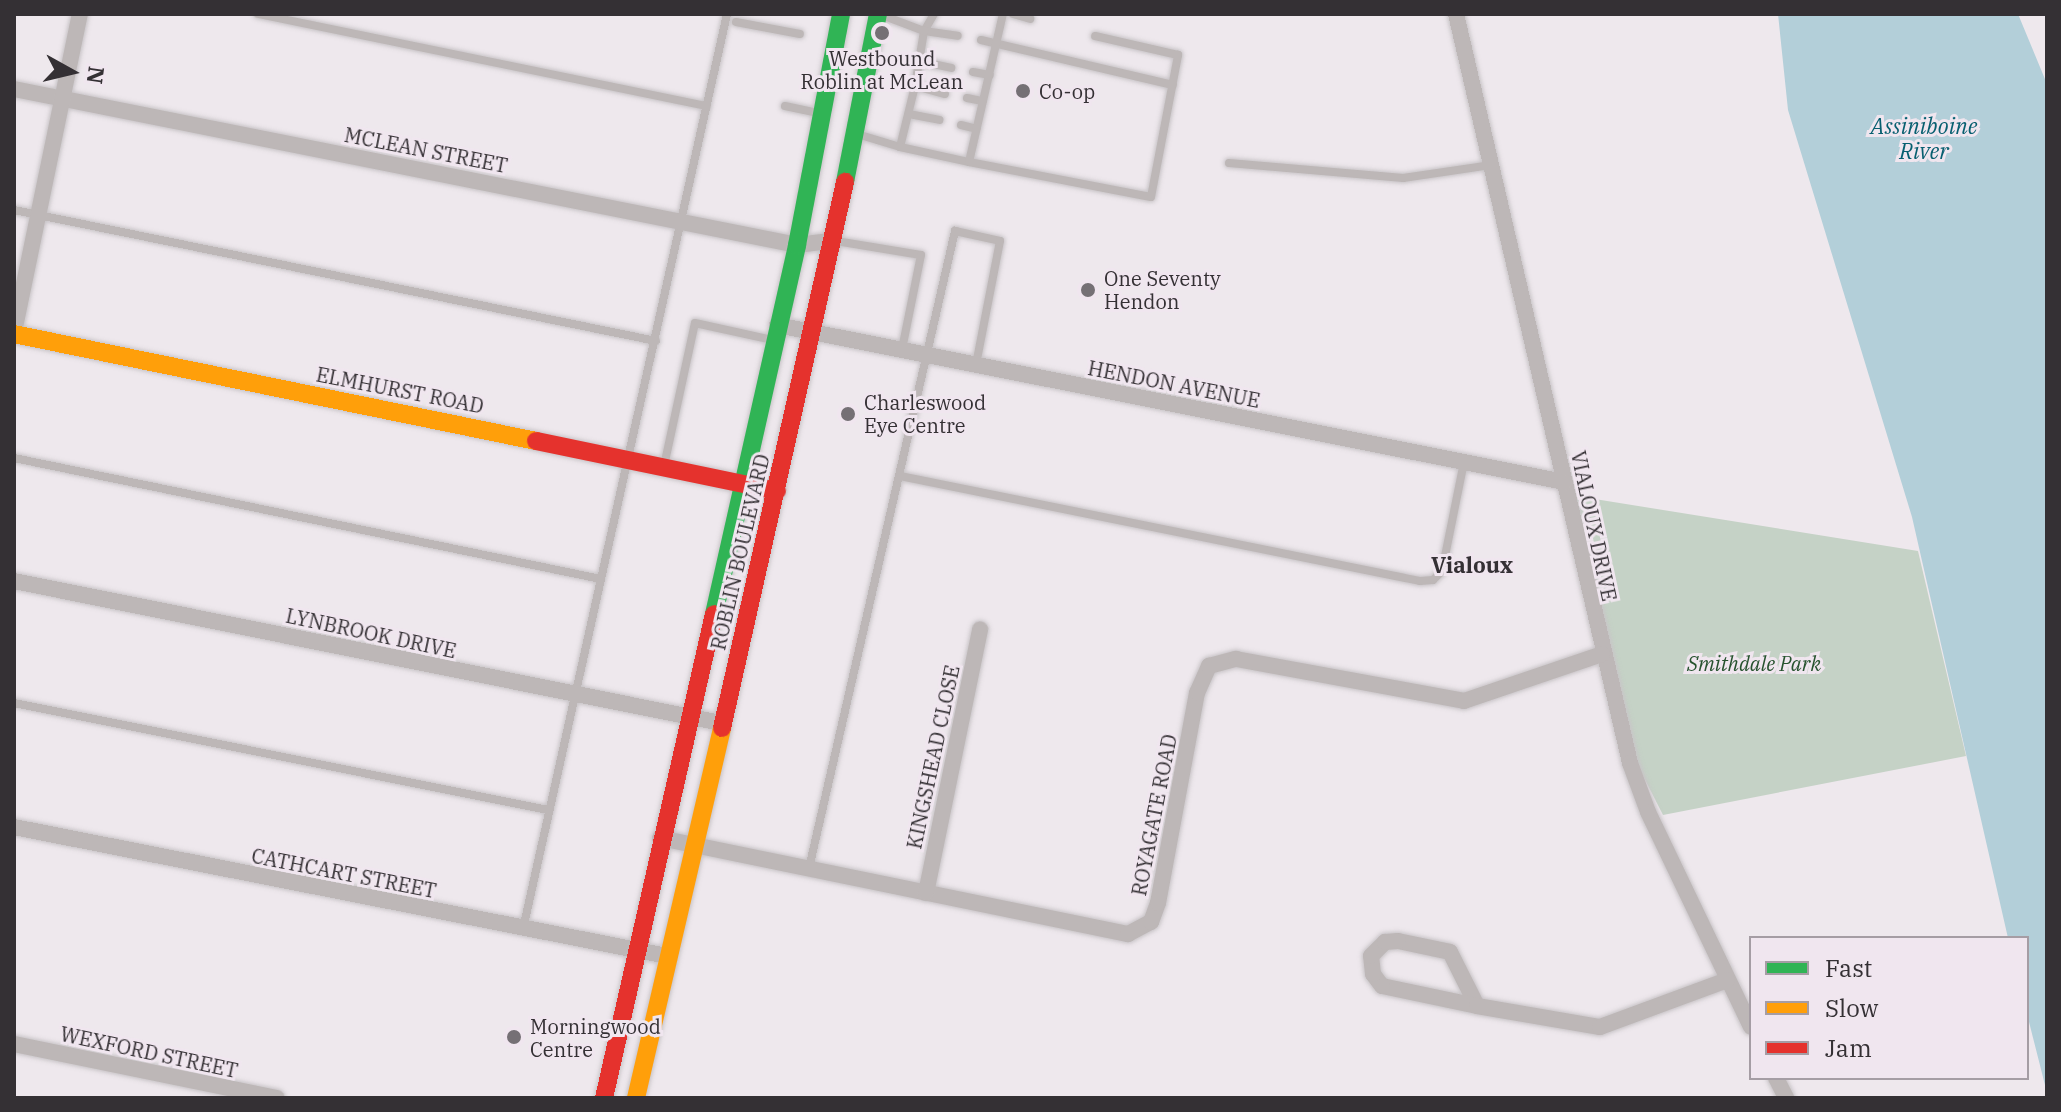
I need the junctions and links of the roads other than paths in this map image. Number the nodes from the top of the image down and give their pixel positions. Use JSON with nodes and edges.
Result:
{"nodes":[{"id":1,"x":80,"y":14,"type":"edge"},
{"id":2,"x":258,"y":14,"type":"edge"},
{"id":3,"x":727,"y":14,"type":"edge"},
{"id":4,"x":841,"y":14,"type":"edge"},
{"id":5,"x":878,"y":14,"type":"edge"},
{"id":6,"x":934,"y":14,"type":"edge"},
{"id":7,"x":1003,"y":14,"type":"edge"},
{"id":8,"x":1013,"y":14,"type":"edge"},
{"id":9,"x":1456,"y":14,"type":"edge"},
{"id":10,"x":1030,"y":19,"type":"dead end"},
{"id":11,"x":736,"y":22,"type":"dead end"},
{"id":12,"x":924,"y":31,"type":"junction"},
{"id":13,"x":800,"y":34,"type":"dead end"},
{"id":14,"x":958,"y":36,"type":"dead end"},
{"id":15,"x":1095,"y":36,"type":"dead end"},
{"id":16,"x":981,"y":40,"type":"dead end"},
{"id":17,"x":998,"y":41,"type":"junction"},
{"id":18,"x":919,"y":61,"type":"junction"},
{"id":19,"x":951,"y":68,"type":"dead end"},
{"id":20,"x":973,"y":72,"type":"dead end"},
{"id":21,"x":990,"y":75,"type":"junction"},
{"id":22,"x":1173,"y":85,"type":"junction"},
{"id":23,"x":915,"y":86,"type":"junction"},
{"id":24,"x":14,"y":89,"type":"edge"},
{"id":25,"x":945,"y":94,"type":"dead end"},
{"id":26,"x":967,"y":98,"type":"dead end"},
{"id":27,"x":65,"y":99,"type":"junction"},
{"id":28,"x":983,"y":101,"type":"junction"},
{"id":29,"x":707,"y":106,"type":"junction"},
{"id":30,"x":785,"y":106,"type":"dead end"},
{"id":31,"x":823,"y":114,"type":"junction"},
{"id":32,"x":909,"y":114,"type":"junction"},
{"id":33,"x":939,"y":120,"type":"dead end"},
{"id":34,"x":961,"y":125,"type":"dead end"},
{"id":35,"x":977,"y":129,"type":"junction"},
{"id":36,"x":857,"y":134,"type":"junction"},
{"id":37,"x":900,"y":147,"type":"junction"},
{"id":38,"x":969,"y":162,"type":"junction"},
{"id":39,"x":1229,"y":163,"type":"dead end"},
{"id":40,"x":1491,"y":165,"type":"junction"},
{"id":41,"x":14,"y":210,"type":"edge"},
{"id":42,"x":39,"y":215,"type":"junction"},
{"id":43,"x":681,"y":221,"type":"junction"},
{"id":44,"x":831,"y":241,"type":"junction"},
{"id":45,"x":797,"y":245,"type":"junction"},
{"id":46,"x":14,"y":333,"type":"edge"},
{"id":47,"x":775,"y":333,"type":"junction"},
{"id":48,"x":814,"y":333,"type":"junction"},
{"id":49,"x":656,"y":341,"type":"junction"},
{"id":50,"x":902,"y":350,"type":"junction"},
{"id":51,"x":928,"y":355,"type":"junction"},
{"id":52,"x":976,"y":365,"type":"junction"},
{"id":53,"x":14,"y":458,"type":"edge"},
{"id":54,"x":631,"y":460,"type":"junction"},
{"id":55,"x":1464,"y":462,"type":"junction"},
{"id":56,"x":663,"y":467,"type":"junction"},
{"id":57,"x":900,"y":476,"type":"junction"},
{"id":58,"x":1564,"y":482,"type":"junction"},
{"id":59,"x":740,"y":483,"type":"junction"},
{"id":60,"x":777,"y":491,"type":"junction"},
{"id":61,"x":601,"y":579,"type":"junction"},
{"id":62,"x":14,"y":581,"type":"edge"},
{"id":63,"x":980,"y":629,"type":"dead end"},
{"id":64,"x":1602,"y":654,"type":"junction"},
{"id":65,"x":573,"y":695,"type":"junction"},
{"id":66,"x":14,"y":703,"type":"edge"},
{"id":67,"x":687,"y":716,"type":"junction"},
{"id":68,"x":721,"y":723,"type":"junction"},
{"id":69,"x":548,"y":810,"type":"junction"},
{"id":70,"x":14,"y":827,"type":"edge"},
{"id":71,"x":660,"y":838,"type":"junction"},
{"id":72,"x":693,"y":845,"type":"junction"},
{"id":73,"x":809,"y":869,"type":"junction"},
{"id":74,"x":926,"y":893,"type":"junction"},
{"id":75,"x":523,"y":929,"type":"junction"},
{"id":76,"x":637,"y":950,"type":"junction"},
{"id":77,"x":667,"y":956,"type":"junction"},
{"id":78,"x":1727,"y":980,"type":"junction"},
{"id":79,"x":1477,"y":1006,"type":"junction"},
{"id":80,"x":1749,"y":1023,"type":"edge"},
{"id":81,"x":14,"y":1044,"type":"edge"},
{"id":82,"x":1777,"y":1080,"type":"edge"},
{"id":83,"x":276,"y":1098,"type":"edge"},
{"id":84,"x":604,"y":1098,"type":"edge"},
{"id":85,"x":636,"y":1098,"type":"edge"},
{"id":86,"x":1786,"y":1098,"type":"edge"}],
"edges":[{"from":1,"to":27,"type":"street"},
{"from":2,"to":29,"type":"lane"},
{"from":3,"to":29,"type":"lane"},
{"from":4,"to":31,"type":"main road","name":"ROBLIN BOULEVARD"},
{"from":5,"to":12,"type":"lane"},
{"from":5,"to":36,"type":"main road","name":"ROBLIN BOULEVARD"},
{"from":6,"to":12,"type":"lane"},
{"from":7,"to":17,"type":"lane"},
{"from":8,"to":10,"type":"lane"},
{"from":9,"to":40,"type":"street","name":"VIALOUX DRIVE"},
{"from":11,"to":13,"type":"lane"},
{"from":12,"to":14,"type":"lane"},
{"from":12,"to":18,"type":"lane"},
{"from":15,"to":22,"type":"lane"},
{"from":16,"to":17,"type":"lane"},
{"from":17,"to":21,"type":"lane"},
{"from":17,"to":22,"type":"lane"},
{"from":18,"to":19,"type":"lane"},
{"from":18,"to":23,"type":"lane"},
{"from":20,"to":21,"type":"lane"},
{"from":21,"to":28,"type":"lane"},
{"from":22,"to":38,"type":"lane"},
{"from":23,"to":25,"type":"lane"},
{"from":23,"to":32,"type":"lane"},
{"from":24,"to":27,"type":"street","name":"MCLEAN STREET"},
{"from":26,"to":28,"type":"lane"},
{"from":27,"to":42,"type":"street"},
{"from":27,"to":43,"type":"street","name":"MCLEAN STREET"},
{"from":28,"to":35,"type":"lane"},
{"from":29,"to":43,"type":"lane"},
{"from":30,"to":31,"type":"lane"},
{"from":31,"to":45,"type":"main road","name":"ROBLIN BOULEVARD"},
{"from":32,"to":33,"type":"lane"},
{"from":32,"to":37,"type":"lane"},
{"from":34,"to":35,"type":"lane"},
{"from":35,"to":38,"type":"lane"},
{"from":36,"to":37,"type":"lane"},
{"from":36,"to":44,"type":"main road","name":"ROBLIN BOULEVARD"},
{"from":37,"to":38,"type":"lane"},
{"from":39,"to":40,"type":"lane"},
{"from":40,"to":58,"type":"street","name":"VIALOUX DRIVE"},
{"from":41,"to":42,"type":"lane"},
{"from":42,"to":46,"type":"street"},
{"from":42,"to":49,"type":"lane"},
{"from":43,"to":45,"type":"street","name":"MCLEAN STREET"},
{"from":43,"to":49,"type":"lane"},
{"from":44,"to":45,"type":"street","name":"MCLEAN STREET"},
{"from":44,"to":48,"type":"main road","name":"ROBLIN BOULEVARD"},
{"from":44,"to":50,"type":"lane"},
{"from":45,"to":47,"type":"main road","name":"ROBLIN BOULEVARD"},
{"from":46,"to":54,"type":"main road","name":"ELMHURST ROAD"},
{"from":47,"to":48,"type":"street","name":"HENDON AVENUE"},
{"from":47,"to":56,"type":"lane"},
{"from":47,"to":59,"type":"main road","name":"ROBLIN BOULEVARD"},
{"from":48,"to":50,"type":"street","name":"HENDON AVENUE"},
{"from":48,"to":60,"type":"main road","name":"ROBLIN BOULEVARD"},
{"from":49,"to":54,"type":"lane"},
{"from":50,"to":51,"type":"street","name":"HENDON AVENUE"},
{"from":51,"to":52,"type":"street","name":"HENDON AVENUE"},
{"from":51,"to":52,"type":"lane"},
{"from":51,"to":57,"type":"lane"},
{"from":52,"to":55,"type":"street","name":"HENDON AVENUE"},
{"from":53,"to":61,"type":"lane"},
{"from":54,"to":56,"type":"main road","name":"ELMHURST ROAD"},
{"from":54,"to":61,"type":"lane"},
{"from":55,"to":57,"type":"lane"},
{"from":55,"to":58,"type":"street","name":"HENDON AVENUE"},
{"from":56,"to":59,"type":"main road","name":"ELMHURST ROAD"},
{"from":57,"to":73,"type":"lane"},
{"from":58,"to":64,"type":"street","name":"VIALOUX DRIVE"},
{"from":59,"to":60,"type":"main road","name":"ELMHURST ROAD"},
{"from":59,"to":67,"type":"main road","name":"ROBLIN BOULEVARD"},
{"from":60,"to":68,"type":"main road","name":"ROBLIN BOULEVARD"},
{"from":61,"to":65,"type":"lane"},
{"from":62,"to":65,"type":"street","name":"LYNBROOK DRIVE"},
{"from":63,"to":74,"type":"street","name":"KINGSHEAD CLOSE"},
{"from":64,"to":74,"type":"street","name":"ROYAGATE ROAD"},
{"from":64,"to":78,"type":"street","name":"VIALOUX DRIVE"},
{"from":65,"to":67,"type":"street","name":"LYNBROOK DRIVE"},
{"from":65,"to":69,"type":"lane"},
{"from":66,"to":69,"type":"lane"},
{"from":67,"to":68,"type":"street","name":"LYNBROOK DRIVE"},
{"from":67,"to":71,"type":"main road","name":"ROBLIN BOULEVARD"},
{"from":68,"to":72,"type":"main road","name":"ROBLIN BOULEVARD"},
{"from":69,"to":75,"type":"lane"},
{"from":70,"to":75,"type":"street","name":"CATHCART STREET"},
{"from":71,"to":72,"type":"street","name":"ROYAGATE ROAD"},
{"from":71,"to":76,"type":"main road","name":"ROBLIN BOULEVARD"},
{"from":72,"to":73,"type":"street","name":"ROYAGATE ROAD"},
{"from":72,"to":77,"type":"main road","name":"ROBLIN BOULEVARD"},
{"from":73,"to":74,"type":"street","name":"ROYAGATE ROAD"},
{"from":75,"to":76,"type":"street","name":"CATHCART STREET"},
{"from":76,"to":77,"type":"street","name":"CATHCART STREET"},
{"from":76,"to":84,"type":"main road","name":"ROBLIN BOULEVARD"},
{"from":77,"to":85,"type":"main road","name":"ROBLIN BOULEVARD"},
{"from":78,"to":79,"type":"street"},
{"from":78,"to":80,"type":"street","name":"VIALOUX DRIVE"},
{"from":79,"to":79,"type":"street"},
{"from":81,"to":83,"type":"street","name":"WEXFORD STREET"},
{"from":82,"to":86,"type":"street"}]}
